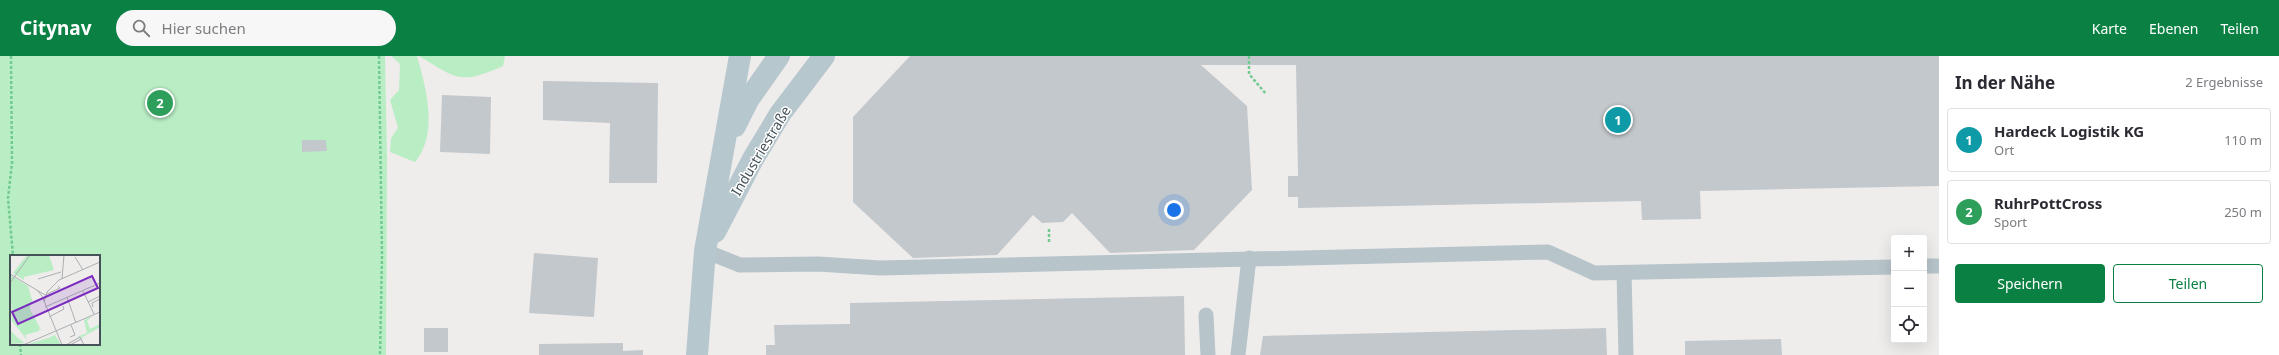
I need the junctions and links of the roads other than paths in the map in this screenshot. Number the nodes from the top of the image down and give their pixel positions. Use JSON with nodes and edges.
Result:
{"nodes":[{"id":1,"x":740,"y":56,"type":"edge"},
{"id":2,"x":778,"y":56,"type":"edge"},
{"id":3,"x":824,"y":56,"type":"edge"},
{"id":4,"x":723,"y":148,"type":"junction"},
{"id":5,"x":705,"y":251,"type":"junction"},
{"id":6,"x":1249,"y":258,"type":"junction"},
{"id":7,"x":1927,"y":266,"type":"edge"},
{"id":8,"x":1939,"y":266,"type":"edge"},
{"id":9,"x":1891,"y":267,"type":"edge"},
{"id":10,"x":1624,"y":273,"type":"junction"},
{"id":11,"x":1206,"y":315,"type":"dead end"},
{"id":12,"x":697,"y":355,"type":"edge"},
{"id":13,"x":1208,"y":355,"type":"edge"},
{"id":14,"x":1238,"y":355,"type":"edge"},
{"id":15,"x":1626,"y":355,"type":"edge"}],
"edges":[{"from":1,"to":4,"type":"street","name":"Industriestraße"},
{"from":2,"to":4,"type":"street","name":"Industriestraße"},
{"from":3,"to":5,"type":"street","name":"Industriestraße"},
{"from":4,"to":5,"type":"street","name":"Industriestraße"},
{"from":5,"to":6,"type":"lane"},
{"from":5,"to":12,"type":"street","name":"Industriestraße"},
{"from":6,"to":10,"type":"lane"},
{"from":6,"to":14,"type":"lane"},
{"from":7,"to":8,"type":"lane"},
{"from":9,"to":10,"type":"lane"},
{"from":10,"to":15,"type":"lane"},
{"from":11,"to":13,"type":"lane"}]}
